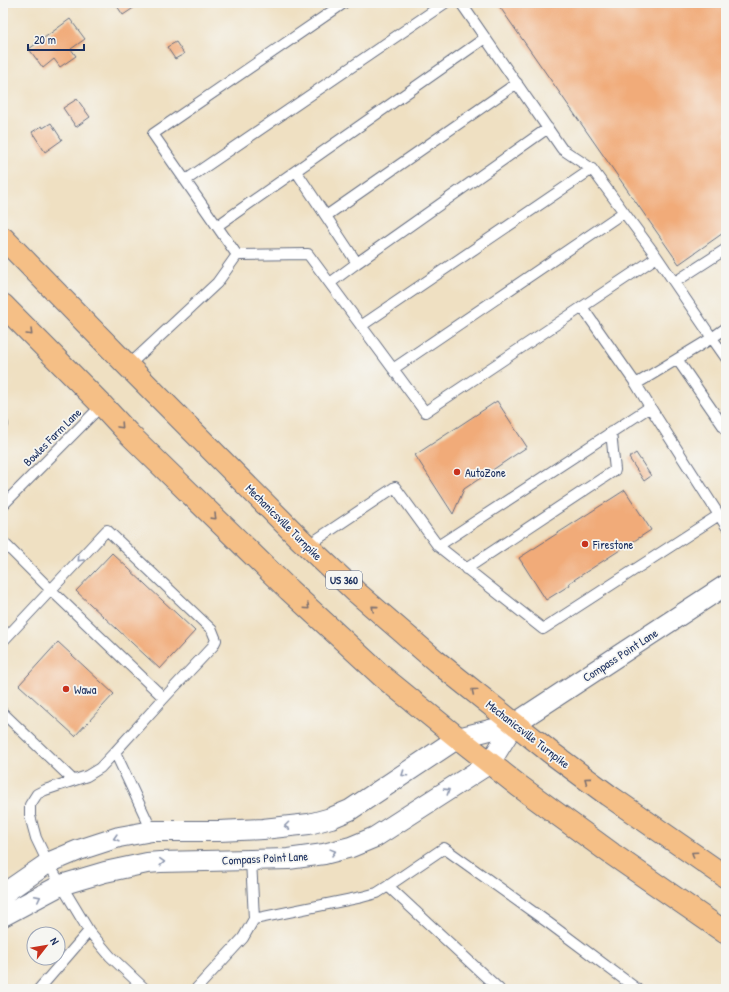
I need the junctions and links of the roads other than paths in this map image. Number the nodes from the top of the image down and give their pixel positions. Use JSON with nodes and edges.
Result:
{"nodes":[{"id":1,"x":344,"y":3,"type":"edge"},
{"id":2,"x":445,"y":3,"type":"edge"},
{"id":3,"x":461,"y":3,"type":"edge"},
{"id":4,"x":485,"y":38,"type":"junction"},
{"id":5,"x":517,"y":83,"type":"junction"},
{"id":6,"x":548,"y":128,"type":"junction"},
{"id":7,"x":592,"y":169,"type":"junction"},
{"id":8,"x":296,"y":171,"type":"junction"},
{"id":9,"x":186,"y":180,"type":"junction"},
{"id":10,"x":624,"y":212,"type":"junction"},
{"id":11,"x":326,"y":216,"type":"junction"},
{"id":12,"x":218,"y":226,"type":"junction"},
{"id":13,"x":3,"y":238,"type":"edge"},
{"id":14,"x":726,"y":249,"type":"edge"},
{"id":15,"x":237,"y":255,"type":"junction"},
{"id":16,"x":657,"y":257,"type":"junction"},
{"id":17,"x":357,"y":263,"type":"junction"},
{"id":18,"x":674,"y":282,"type":"junction"},
{"id":19,"x":330,"y":283,"type":"junction"},
{"id":20,"x":3,"y":305,"type":"edge"},
{"id":21,"x":582,"y":307,"type":"junction"},
{"id":22,"x":361,"y":326,"type":"junction"},
{"id":23,"x":726,"y":328,"type":"edge"},
{"id":24,"x":712,"y":338,"type":"junction"},
{"id":25,"x":726,"y":358,"type":"edge"},
{"id":26,"x":678,"y":359,"type":"junction"},
{"id":27,"x":128,"y":366,"type":"junction"},
{"id":28,"x":393,"y":369,"type":"junction"},
{"id":29,"x":636,"y":384,"type":"junction"},
{"id":30,"x":102,"y":405,"type":"junction"},
{"id":31,"x":650,"y":408,"type":"junction"},
{"id":32,"x":726,"y":430,"type":"edge"},
{"id":33,"x":611,"y":432,"type":"junction"},
{"id":34,"x":3,"y":505,"type":"edge"},
{"id":35,"x":719,"y":515,"type":"junction"},
{"id":36,"x":726,"y":526,"type":"edge"},
{"id":37,"x":3,"y":542,"type":"edge"},
{"id":38,"x":307,"y":546,"type":"junction"},
{"id":39,"x":438,"y":546,"type":"junction"},
{"id":40,"x":466,"y":569,"type":"junction"},
{"id":41,"x":726,"y":585,"type":"edge"},
{"id":42,"x":51,"y":590,"type":"junction"},
{"id":43,"x":3,"y":640,"type":"edge"},
{"id":44,"x":164,"y":698,"type":"junction"},
{"id":45,"x":3,"y":713,"type":"edge"},
{"id":46,"x":514,"y":724,"type":"junction"},
{"id":47,"x":458,"y":738,"type":"junction"},
{"id":48,"x":115,"y":752,"type":"junction"},
{"id":49,"x":490,"y":763,"type":"junction"},
{"id":50,"x":73,"y":780,"type":"junction"},
{"id":51,"x":152,"y":831,"type":"junction"},
{"id":52,"x":251,"y":860,"type":"junction"},
{"id":53,"x":48,"y":863,"type":"junction"},
{"id":54,"x":726,"y":876,"type":"edge"},
{"id":55,"x":61,"y":885,"type":"junction"},
{"id":56,"x":388,"y":886,"type":"junction"},
{"id":57,"x":3,"y":894,"type":"edge"},
{"id":58,"x":3,"y":916,"type":"edge"},
{"id":59,"x":254,"y":919,"type":"junction"},
{"id":60,"x":89,"y":931,"type":"junction"},
{"id":61,"x":726,"y":933,"type":"edge"},
{"id":62,"x":39,"y":989,"type":"edge"},
{"id":63,"x":146,"y":989,"type":"edge"},
{"id":64,"x":196,"y":989,"type":"edge"},
{"id":65,"x":499,"y":989,"type":"edge"},
{"id":66,"x":637,"y":989,"type":"edge"}],
"edges":[{"from":1,"to":9,"type":"lane"},
{"from":2,"to":9,"type":"lane"},
{"from":3,"to":4,"type":"lane"},
{"from":4,"to":5,"type":"lane"},
{"from":4,"to":8,"type":"lane"},
{"from":5,"to":6,"type":"lane"},
{"from":5,"to":11,"type":"lane"},
{"from":6,"to":7,"type":"lane"},
{"from":6,"to":17,"type":"lane"},
{"from":7,"to":10,"type":"lane"},
{"from":7,"to":22,"type":"lane"},
{"from":8,"to":11,"type":"lane"},
{"from":8,"to":12,"type":"lane"},
{"from":9,"to":12,"type":"lane"},
{"from":10,"to":16,"type":"lane"},
{"from":10,"to":28,"type":"lane"},
{"from":11,"to":17,"type":"lane"},
{"from":12,"to":15,"type":"lane"},
{"from":13,"to":27,"type":"highway","name":"Mechanicsville Turnpike","number":"US 360"},
{"from":14,"to":18,"type":"lane"},
{"from":15,"to":19,"type":"lane"},
{"from":15,"to":27,"type":"lane"},
{"from":16,"to":18,"type":"lane"},
{"from":16,"to":21,"type":"lane"},
{"from":17,"to":19,"type":"lane"},
{"from":18,"to":24,"type":"lane"},
{"from":19,"to":22,"type":"lane"},
{"from":20,"to":30,"type":"highway","one_way":true},
{"from":21,"to":28,"type":"lane"},
{"from":21,"to":29,"type":"lane"},
{"from":22,"to":28,"type":"lane"},
{"from":23,"to":24,"type":"lane"},
{"from":24,"to":25,"type":"lane"},
{"from":24,"to":26,"type":"lane"},
{"from":26,"to":29,"type":"lane"},
{"from":26,"to":32,"type":"lane"},
{"from":27,"to":38,"type":"highway","name":"Mechanicsville Turnpike","number":"US 360"},
{"from":29,"to":31,"type":"lane"},
{"from":30,"to":34,"type":"lane","name":"Bowles Farm Lane"},
{"from":30,"to":47,"type":"highway","one_way":true},
{"from":31,"to":33,"type":"lane"},
{"from":31,"to":35,"type":"lane"},
{"from":33,"to":39,"type":"lane"},
{"from":33,"to":40,"type":"lane"},
{"from":35,"to":36,"type":"lane"},
{"from":35,"to":40,"type":"lane"},
{"from":37,"to":42,"type":"lane"},
{"from":38,"to":39,"type":"lane"},
{"from":46,"to":38,"type":"highway","name":"Mechanicsville Turnpike","number":"US 360","one_way":true},
{"from":39,"to":40,"type":"lane"},
{"from":41,"to":46,"type":"street","name":"Compass Point Lane"},
{"from":42,"to":43,"type":"lane"},
{"from":42,"to":44,"type":"lane"},
{"from":44,"to":42,"type":"lane","one_way":true},
{"from":44,"to":48,"type":"lane"},
{"from":45,"to":50,"type":"lane"},
{"from":46,"to":47,"type":"street","name":"Compass Point Lane"},
{"from":46,"to":49,"type":"street","name":"Compass Point Lane"},
{"from":54,"to":46,"type":"highway","name":"Mechanicsville Turnpike","number":"US 360","one_way":true},
{"from":47,"to":49,"type":"highway"},
{"from":47,"to":51,"type":"street","name":"Compass Point Lane","one_way":true},
{"from":48,"to":50,"type":"lane"},
{"from":48,"to":51,"type":"lane"},
{"from":52,"to":49,"type":"street","name":"Compass Point Lane","one_way":true},
{"from":49,"to":61,"type":"highway"},
{"from":50,"to":53,"type":"lane"},
{"from":51,"to":53,"type":"street","name":"Compass Point Lane","one_way":true},
{"from":55,"to":52,"type":"street","name":"Compass Point Lane","one_way":true},
{"from":52,"to":59,"type":"lane"},
{"from":53,"to":55,"type":"lane"},
{"from":53,"to":57,"type":"street","name":"Compass Point Lane"},
{"from":58,"to":55,"type":"street","name":"Compass Point Lane","one_way":true},
{"from":55,"to":60,"type":"lane"},
{"from":56,"to":59,"type":"lane"},
{"from":56,"to":65,"type":"lane"},
{"from":56,"to":66,"type":"lane"},
{"from":59,"to":64,"type":"lane"},
{"from":60,"to":62,"type":"lane"},
{"from":60,"to":63,"type":"lane"}]}
